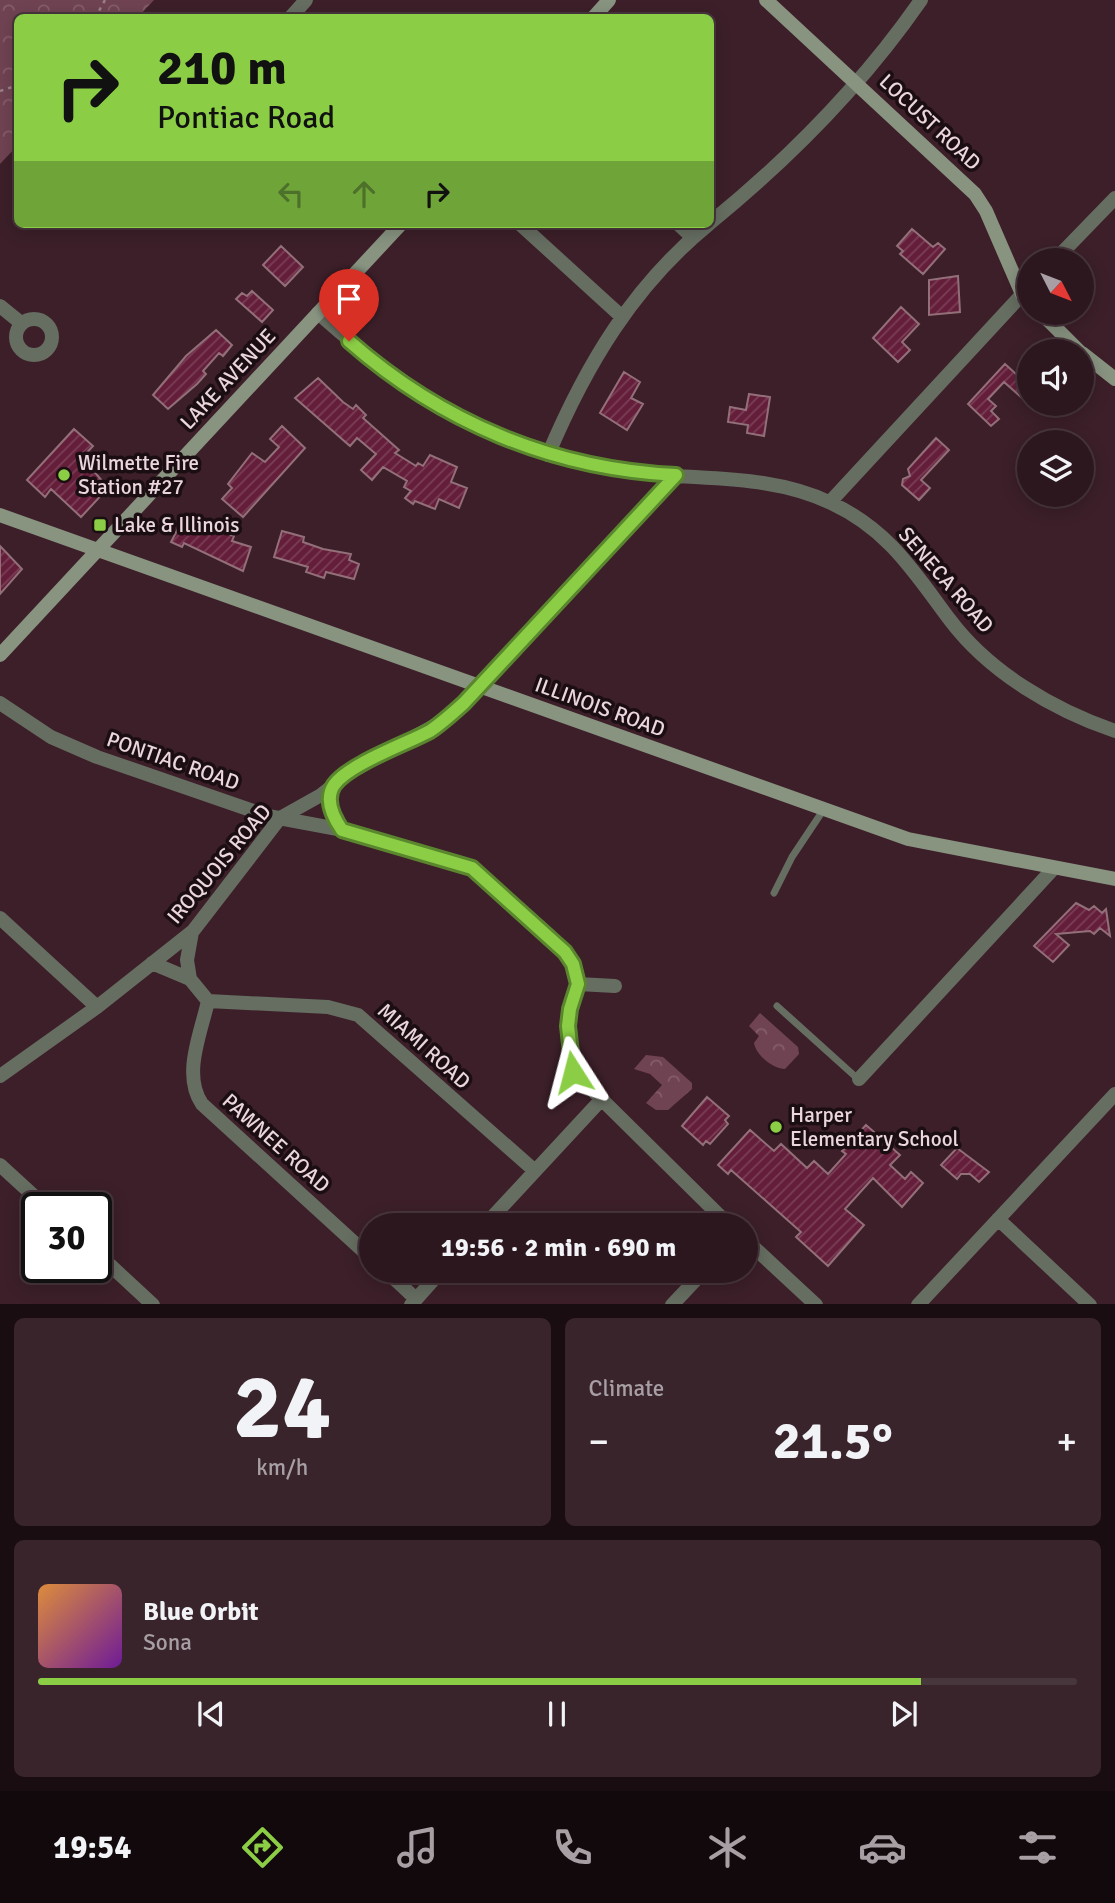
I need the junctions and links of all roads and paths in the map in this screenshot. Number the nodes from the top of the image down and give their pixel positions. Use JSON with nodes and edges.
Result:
{"nodes":[{"id":1,"x":306,"y":0,"type":"edge"},
{"id":2,"x":609,"y":0,"type":"edge"},
{"id":3,"x":766,"y":0,"type":"edge"},
{"id":4,"x":921,"y":0,"type":"edge"},
{"id":5,"x":294,"y":14,"type":"edge"},
{"id":6,"x":597,"y":14,"type":"edge"},
{"id":7,"x":857,"y":83,"type":"junction"},
{"id":8,"x":1115,"y":198,"type":"edge"},
{"id":9,"x":714,"y":220,"type":"edge"},
{"id":10,"x":397,"y":228,"type":"edge"},
{"id":11,"x":522,"y":228,"type":"edge"},
{"id":12,"x":682,"y":228,"type":"edge"},
{"id":13,"x":705,"y":228,"type":"edge"},
{"id":14,"x":693,"y":238,"type":"junction"},
{"id":15,"x":1067,"y":248,"type":"edge"},
{"id":16,"x":1017,"y":274,"type":"edge"},
{"id":17,"x":1017,"y":305,"type":"edge"},
{"id":18,"x":0,"y":306,"type":"edge"},
{"id":19,"x":318,"y":313,"type":"junction"},
{"id":20,"x":621,"y":316,"type":"junction"},
{"id":21,"x":21,"y":323,"type":"dead end"},
{"id":22,"x":1054,"y":326,"type":"edge"},
{"id":23,"x":1068,"y":339,"type":"edge"},
{"id":24,"x":1094,"y":362,"type":"edge"},
{"id":25,"x":1115,"y":379,"type":"edge"},
{"id":26,"x":548,"y":455,"type":"junction"},
{"id":27,"x":676,"y":475,"type":"junction"},
{"id":28,"x":830,"y":502,"type":"junction"},
{"id":29,"x":0,"y":515,"type":"edge"},
{"id":30,"x":96,"y":550,"type":"junction"},
{"id":31,"x":0,"y":655,"type":"edge"},
{"id":32,"x":479,"y":687,"type":"junction"},
{"id":33,"x":0,"y":703,"type":"edge"},
{"id":34,"x":1115,"y":731,"type":"edge"},
{"id":35,"x":335,"y":783,"type":"junction"},
{"id":36,"x":824,"y":810,"type":"junction"},
{"id":37,"x":280,"y":818,"type":"junction"},
{"id":38,"x":342,"y":830,"type":"junction"},
{"id":39,"x":1054,"y":868,"type":"junction"},
{"id":40,"x":1115,"y":879,"type":"edge"},
{"id":41,"x":775,"y":893,"type":"dead end"},
{"id":42,"x":0,"y":918,"type":"edge"},
{"id":43,"x":193,"y":931,"type":"junction"},
{"id":44,"x":152,"y":963,"type":"junction"},
{"id":45,"x":190,"y":979,"type":"junction"},
{"id":46,"x":578,"y":984,"type":"junction"},
{"id":47,"x":615,"y":986,"type":"dead end"},
{"id":48,"x":208,"y":1001,"type":"junction"},
{"id":49,"x":777,"y":1006,"type":"dead end"},
{"id":50,"x":97,"y":1007,"type":"junction"},
{"id":51,"x":0,"y":1076,"type":"edge"},
{"id":52,"x":859,"y":1079,"type":"joint"},
{"id":53,"x":1115,"y":1094,"type":"edge"},
{"id":54,"x":600,"y":1101,"type":"junction"},
{"id":55,"x":0,"y":1165,"type":"edge"},
{"id":56,"x":535,"y":1171,"type":"junction"},
{"id":57,"x":30,"y":1192,"type":"edge"},
{"id":58,"x":496,"y":1213,"type":"edge"},
{"id":59,"x":717,"y":1213,"type":"edge"},
{"id":60,"x":998,"y":1219,"type":"junction"},
{"id":61,"x":359,"y":1247,"type":"edge"},
{"id":62,"x":758,"y":1251,"type":"edge"},
{"id":63,"x":112,"y":1267,"type":"edge"},
{"id":64,"x":396,"y":1283,"type":"edge"},
{"id":65,"x":430,"y":1283,"type":"edge"},
{"id":66,"x":692,"y":1283,"type":"edge"},
{"id":67,"x":413,"y":1302,"type":"edge"},
{"id":68,"x":153,"y":1304,"type":"edge"},
{"id":69,"x":672,"y":1304,"type":"edge"},
{"id":70,"x":816,"y":1304,"type":"edge"},
{"id":71,"x":918,"y":1304,"type":"edge"},
{"id":72,"x":1090,"y":1304,"type":"edge"}],
"edges":[{"from":1,"to":5,"type":"street"},
{"from":2,"to":6,"type":"street"},
{"from":3,"to":7,"type":"street","name":"LOCUST ROAD"},
{"from":4,"to":7,"type":"street"},
{"from":7,"to":9,"type":"street"},
{"from":7,"to":16,"type":"street","name":"LOCUST ROAD"},
{"from":8,"to":15,"type":"street"},
{"from":10,"to":19,"type":"street","name":"LAKE AVENUE"},
{"from":11,"to":20,"type":"street"},
{"from":12,"to":14,"type":"street"},
{"from":13,"to":14,"type":"street"},
{"from":14,"to":20,"type":"street"},
{"from":17,"to":28,"type":"street"},
{"from":18,"to":21,"type":"street"},
{"from":19,"to":26,"type":"street","name":"SENECA ROAD"},
{"from":19,"to":30,"type":"street","name":"LAKE AVENUE"},
{"from":20,"to":26,"type":"street"},
{"from":22,"to":23,"type":"street"},
{"from":24,"to":25,"type":"street"},
{"from":26,"to":27,"type":"street","name":"SENECA ROAD"},
{"from":27,"to":28,"type":"street","name":"SENECA ROAD"},
{"from":27,"to":32,"type":"street","name":"IROQUOIS ROAD"},
{"from":28,"to":34,"type":"street","name":"SENECA ROAD"},
{"from":29,"to":30,"type":"street","name":"ILLINOIS ROAD"},
{"from":30,"to":31,"type":"street","name":"LAKE AVENUE"},
{"from":30,"to":32,"type":"street","name":"ILLINOIS ROAD"},
{"from":32,"to":35,"type":"street","name":"IROQUOIS ROAD"},
{"from":32,"to":36,"type":"street","name":"ILLINOIS ROAD"},
{"from":33,"to":37,"type":"street","name":"PONTIAC ROAD"},
{"from":35,"to":37,"type":"street","name":"IROQUOIS ROAD"},
{"from":35,"to":38,"type":"street"},
{"from":36,"to":39,"type":"street","name":"ILLINOIS ROAD"},
{"from":36,"to":41,"type":"lane"},
{"from":37,"to":38,"type":"street","name":"PONTIAC ROAD"},
{"from":37,"to":43,"type":"street","name":"IROQUOIS ROAD"},
{"from":38,"to":46,"type":"street","name":"PONTIAC ROAD"},
{"from":39,"to":40,"type":"street","name":"ILLINOIS ROAD"},
{"from":39,"to":52,"type":"street"},
{"from":42,"to":50,"type":"street"},
{"from":43,"to":44,"type":"street","name":"IROQUOIS ROAD"},
{"from":43,"to":45,"type":"street"},
{"from":44,"to":45,"type":"street"},
{"from":44,"to":50,"type":"street","name":"IROQUOIS ROAD"},
{"from":45,"to":48,"type":"street"},
{"from":46,"to":47,"type":"street"},
{"from":46,"to":54,"type":"street"},
{"from":48,"to":56,"type":"street","name":"MIAMI ROAD"},
{"from":48,"to":61,"type":"street","name":"PAWNEE ROAD"},
{"from":49,"to":52,"type":"lane"},
{"from":50,"to":51,"type":"street","name":"IROQUOIS ROAD"},
{"from":53,"to":60,"type":"street"},
{"from":54,"to":56,"type":"street"},
{"from":54,"to":59,"type":"street"},
{"from":55,"to":57,"type":"street"},
{"from":56,"to":58,"type":"street"},
{"from":60,"to":71,"type":"street"},
{"from":60,"to":72,"type":"street"},
{"from":62,"to":70,"type":"street"},
{"from":63,"to":68,"type":"street"},
{"from":64,"to":67,"type":"street"},
{"from":65,"to":67,"type":"street"},
{"from":66,"to":69,"type":"street"}]}
